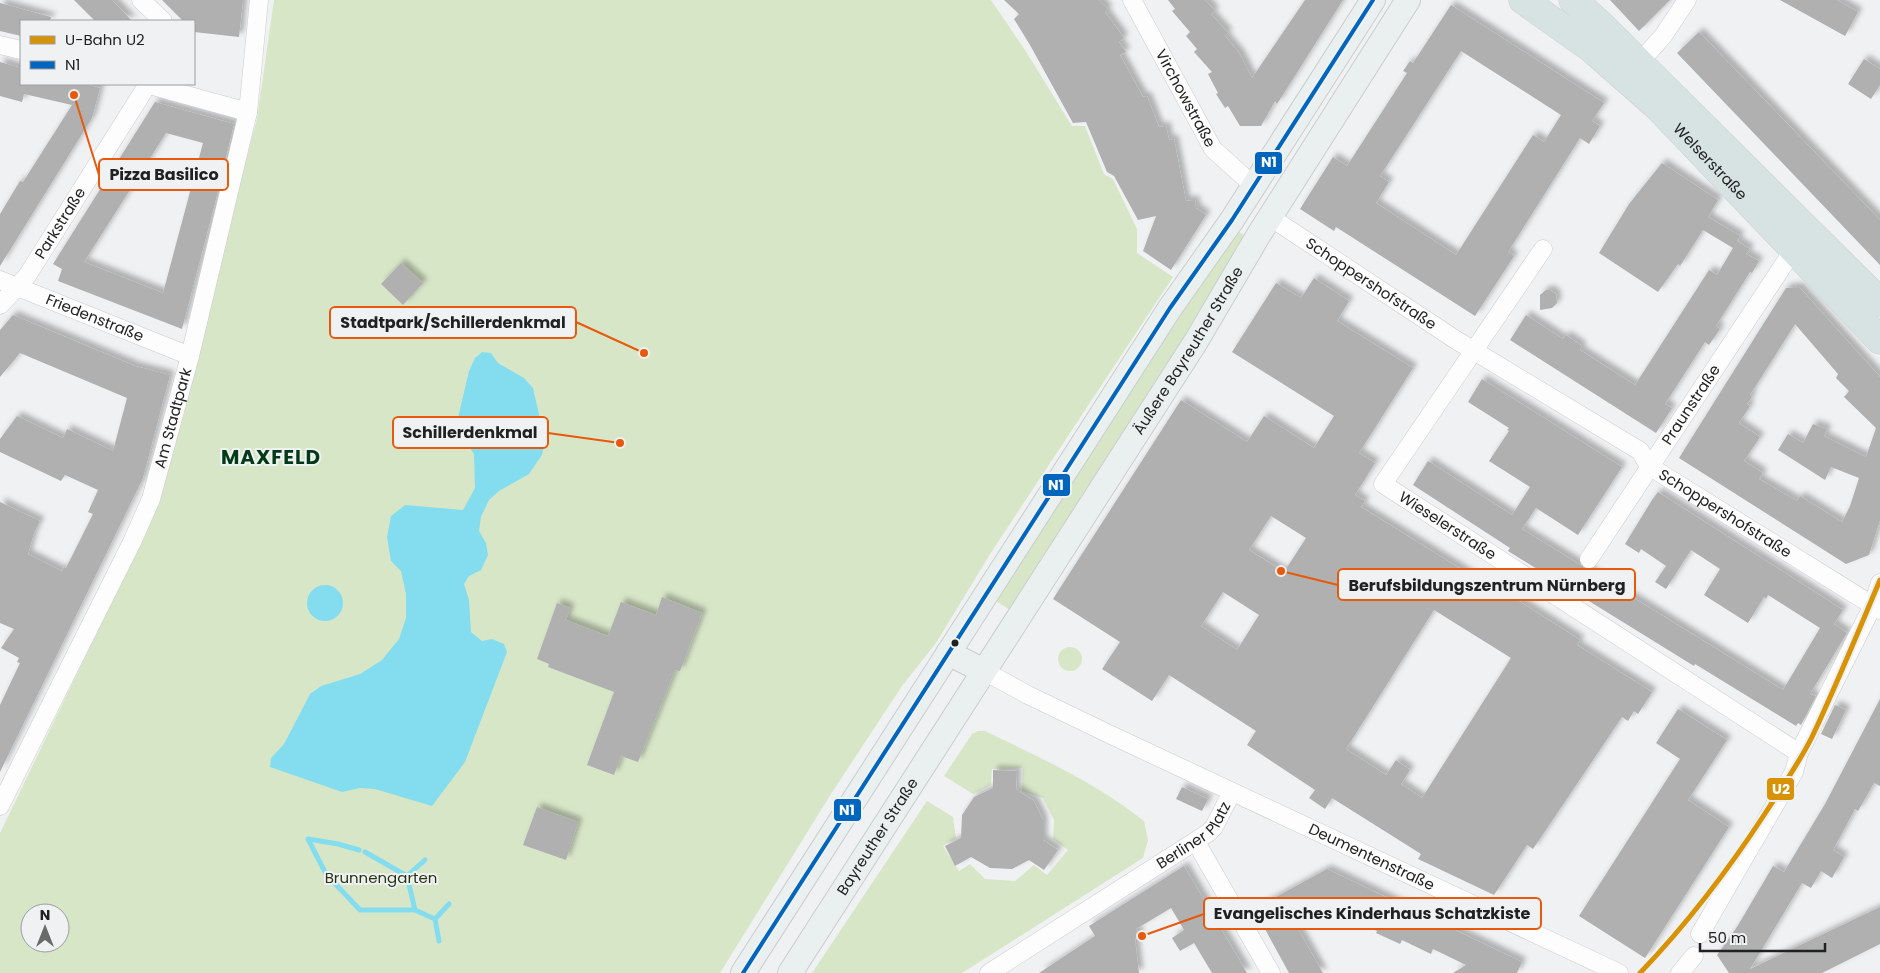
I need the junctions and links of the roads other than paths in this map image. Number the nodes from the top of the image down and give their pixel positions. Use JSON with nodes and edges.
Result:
{"nodes":[{"id":1,"x":142,"y":0,"type":"edge"},
{"id":2,"x":259,"y":0,"type":"edge"},
{"id":3,"x":1132,"y":0,"type":"edge"},
{"id":4,"x":1373,"y":0,"type":"edge"},
{"id":5,"x":1408,"y":0,"type":"edge"},
{"id":6,"x":1523,"y":0,"type":"edge"},
{"id":7,"x":1687,"y":0,"type":"edge"},
{"id":8,"x":1576,"y":1,"type":"edge"},
{"id":9,"x":162,"y":20,"type":"edge"},
{"id":10,"x":0,"y":45,"type":"edge"},
{"id":11,"x":20,"y":50,"type":"edge"},
{"id":12,"x":1639,"y":63,"type":"junction"},
{"id":13,"x":146,"y":85,"type":"edge"},
{"id":14,"x":151,"y":85,"type":"edge"},
{"id":15,"x":248,"y":112,"type":"junction"},
{"id":16,"x":1254,"y":186,"type":"junction"},
{"id":17,"x":1270,"y":217,"type":"junction"},
{"id":18,"x":1543,"y":249,"type":"dead end"},
{"id":19,"x":1794,"y":249,"type":"junction"},
{"id":20,"x":8,"y":284,"type":"edge"},
{"id":21,"x":1880,"y":302,"type":"edge"},
{"id":22,"x":0,"y":305,"type":"edge"},
{"id":23,"x":1880,"y":340,"type":"edge"},
{"id":24,"x":1474,"y":349,"type":"junction"},
{"id":25,"x":190,"y":356,"type":"junction"},
{"id":26,"x":1649,"y":466,"type":"junction"},
{"id":27,"x":1589,"y":559,"type":"dead end"},
{"id":28,"x":1880,"y":583,"type":"edge"},
{"id":29,"x":1876,"y":608,"type":"edge"},
{"id":30,"x":948,"y":653,"type":"junction"},
{"id":31,"x":984,"y":671,"type":"junction"},
{"id":32,"x":965,"y":700,"type":"joint"},
{"id":33,"x":1799,"y":753,"type":"junction"},
{"id":34,"x":1232,"y":792,"type":"junction"},
{"id":35,"x":0,"y":806,"type":"edge"},
{"id":36,"x":1196,"y":842,"type":"junction"},
{"id":37,"x":1700,"y":934,"type":"dead end"},
{"id":38,"x":1694,"y":956,"type":"dead end"},
{"id":39,"x":743,"y":973,"type":"edge"},
{"id":40,"x":790,"y":973,"type":"edge"},
{"id":41,"x":989,"y":973,"type":"edge"},
{"id":42,"x":1270,"y":973,"type":"edge"},
{"id":43,"x":1618,"y":973,"type":"edge"},
{"id":44,"x":1680,"y":973,"type":"edge"}],
"edges":[{"from":1,"to":9,"type":"street"},
{"from":2,"to":15,"type":"street","name":"Am Stadtpark"},
{"from":3,"to":16,"type":"street","name":"Virchowstraße"},
{"from":4,"to":16,"type":"main road"},
{"from":5,"to":17,"type":"main road","name":"Äußere Bayreuther Straße"},
{"from":6,"to":19,"type":"main road","name":"Welserstraße"},
{"from":7,"to":12,"type":"street"},
{"from":8,"to":12,"type":"main road","name":"Welserstraße"},
{"from":10,"to":11,"type":"street"},
{"from":12,"to":21,"type":"main road","name":"Welserstraße"},
{"from":13,"to":20,"type":"street","name":"Parkstraße"},
{"from":14,"to":15,"type":"street"},
{"from":15,"to":25,"type":"street","name":"Am Stadtpark"},
{"from":16,"to":30,"type":"main road"},
{"from":17,"to":24,"type":"street","name":"Schoppershofstraße"},
{"from":17,"to":31,"type":"main road","name":"Äußere Bayreuther Straße"},
{"from":18,"to":24,"type":"street"},
{"from":19,"to":23,"type":"main road","name":"Welserstraße"},
{"from":19,"to":26,"type":"street","name":"Praunstraße"},
{"from":20,"to":22,"type":"street","name":"Parkstraße"},
{"from":20,"to":25,"type":"street","name":"Friedenstraße"},
{"from":24,"to":26,"type":"street","name":"Schoppershofstraße"},
{"from":24,"to":33,"type":"street","name":"Wieselerstraße"},
{"from":25,"to":35,"type":"street","name":"Am Stadtpark"},
{"from":26,"to":27,"type":"street","name":"Praunstraße"},
{"from":26,"to":29,"type":"street","name":"Schoppershofstraße"},
{"from":28,"to":29,"type":"street"},
{"from":29,"to":33,"type":"street"},
{"from":30,"to":31,"type":"main road"},
{"from":30,"to":39,"type":"main road"},
{"from":31,"to":32,"type":"main road","name":"Äußere Bayreuther Straße"},
{"from":31,"to":34,"type":"street","name":"Berliner Platz"},
{"from":32,"to":40,"type":"main road","name":"Bayreuther Straße"},
{"from":33,"to":37,"type":"street"},
{"from":34,"to":36,"type":"street","name":"Berliner Platz"},
{"from":34,"to":43,"type":"street","name":"Deumentenstraße"},
{"from":36,"to":41,"type":"street","name":"Berliner Platz"},
{"from":36,"to":42,"type":"street"},
{"from":38,"to":44,"type":"street"}]}
